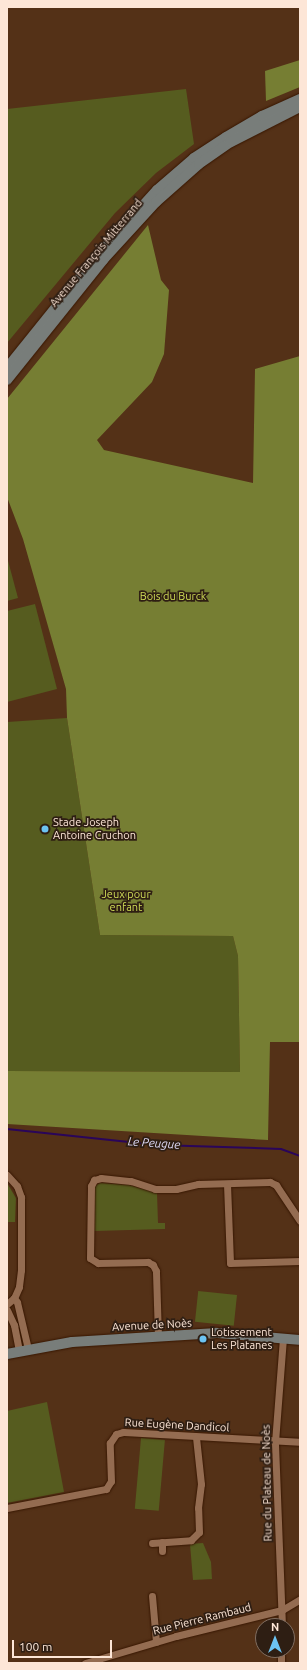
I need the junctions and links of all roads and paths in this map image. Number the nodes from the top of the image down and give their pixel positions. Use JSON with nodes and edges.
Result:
{"nodes":[{"id":1,"x":300,"y":99,"type":"edge"},
{"id":2,"x":300,"y":107,"type":"edge"},
{"id":3,"x":7,"y":368,"type":"edge"},
{"id":4,"x":7,"y":380,"type":"edge"},
{"id":5,"x":7,"y":1175,"type":"edge"},
{"id":6,"x":227,"y":1184,"type":"junction"},
{"id":7,"x":300,"y":1221,"type":"edge"},
{"id":8,"x":300,"y":1261,"type":"edge"},
{"id":9,"x":14,"y":1298,"type":"junction"},
{"id":10,"x":7,"y":1304,"type":"edge"},
{"id":11,"x":7,"y":1310,"type":"edge"},
{"id":12,"x":158,"y":1336,"type":"junction"},
{"id":13,"x":284,"y":1339,"type":"junction"},
{"id":14,"x":300,"y":1340,"type":"edge"},
{"id":15,"x":24,"y":1350,"type":"junction"},
{"id":16,"x":7,"y":1354,"type":"edge"},
{"id":17,"x":196,"y":1437,"type":"junction"},
{"id":18,"x":275,"y":1442,"type":"junction"},
{"id":19,"x":300,"y":1442,"type":"edge"},
{"id":20,"x":7,"y":1508,"type":"edge"},
{"id":21,"x":162,"y":1542,"type":"junction"},
{"id":22,"x":152,"y":1543,"type":"dead end"},
{"id":23,"x":162,"y":1551,"type":"dead end"},
{"id":24,"x":152,"y":1596,"type":"dead end"},
{"id":25,"x":300,"y":1599,"type":"edge"},
{"id":26,"x":282,"y":1610,"type":"junction"},
{"id":27,"x":282,"y":1618,"type":"edge"},
{"id":28,"x":156,"y":1642,"type":"junction"},
{"id":29,"x":86,"y":1663,"type":"edge"}],
"edges":[{"from":1,"to":3,"type":"main road","name":"Avenue François Mitterrand"},
{"from":2,"to":4,"type":"main road","name":"Avenue François Mitterrand"},
{"from":5,"to":9,"type":"street"},
{"from":6,"to":7,"type":"street"},
{"from":6,"to":8,"type":"street"},
{"from":6,"to":12,"type":"street"},
{"from":9,"to":10,"type":"street"},
{"from":9,"to":15,"type":"street"},
{"from":11,"to":15,"type":"street"},
{"from":12,"to":13,"type":"main road","name":"Avenue de Noès"},
{"from":12,"to":15,"type":"main road","name":"Avenue de Noès"},
{"from":13,"to":14,"type":"main road","name":"Avenue de Noès"},
{"from":13,"to":18,"type":"street","name":"Rue du Plateau de Noès"},
{"from":15,"to":16,"type":"main road","name":"Avenue de Noès"},
{"from":17,"to":18,"type":"street","name":"Rue Eugène Dandicol"},
{"from":17,"to":20,"type":"street","name":"Rue Eugène Dandicol"},
{"from":17,"to":21,"type":"street"},
{"from":18,"to":19,"type":"street","name":"Rue Eugène Dandicol"},
{"from":18,"to":26,"type":"street","name":"Rue du Plateau de Noès"},
{"from":21,"to":22,"type":"street"},
{"from":21,"to":23,"type":"street"},
{"from":24,"to":28,"type":"street"},
{"from":25,"to":26,"type":"street","name":"Rue Pierre Rambaud"},
{"from":26,"to":27,"type":"street","name":"Rue du Plateau de Noès"},
{"from":26,"to":28,"type":"street","name":"Rue Pierre Rambaud"},
{"from":28,"to":29,"type":"street","name":"Rue Pierre Rambaud"}]}
